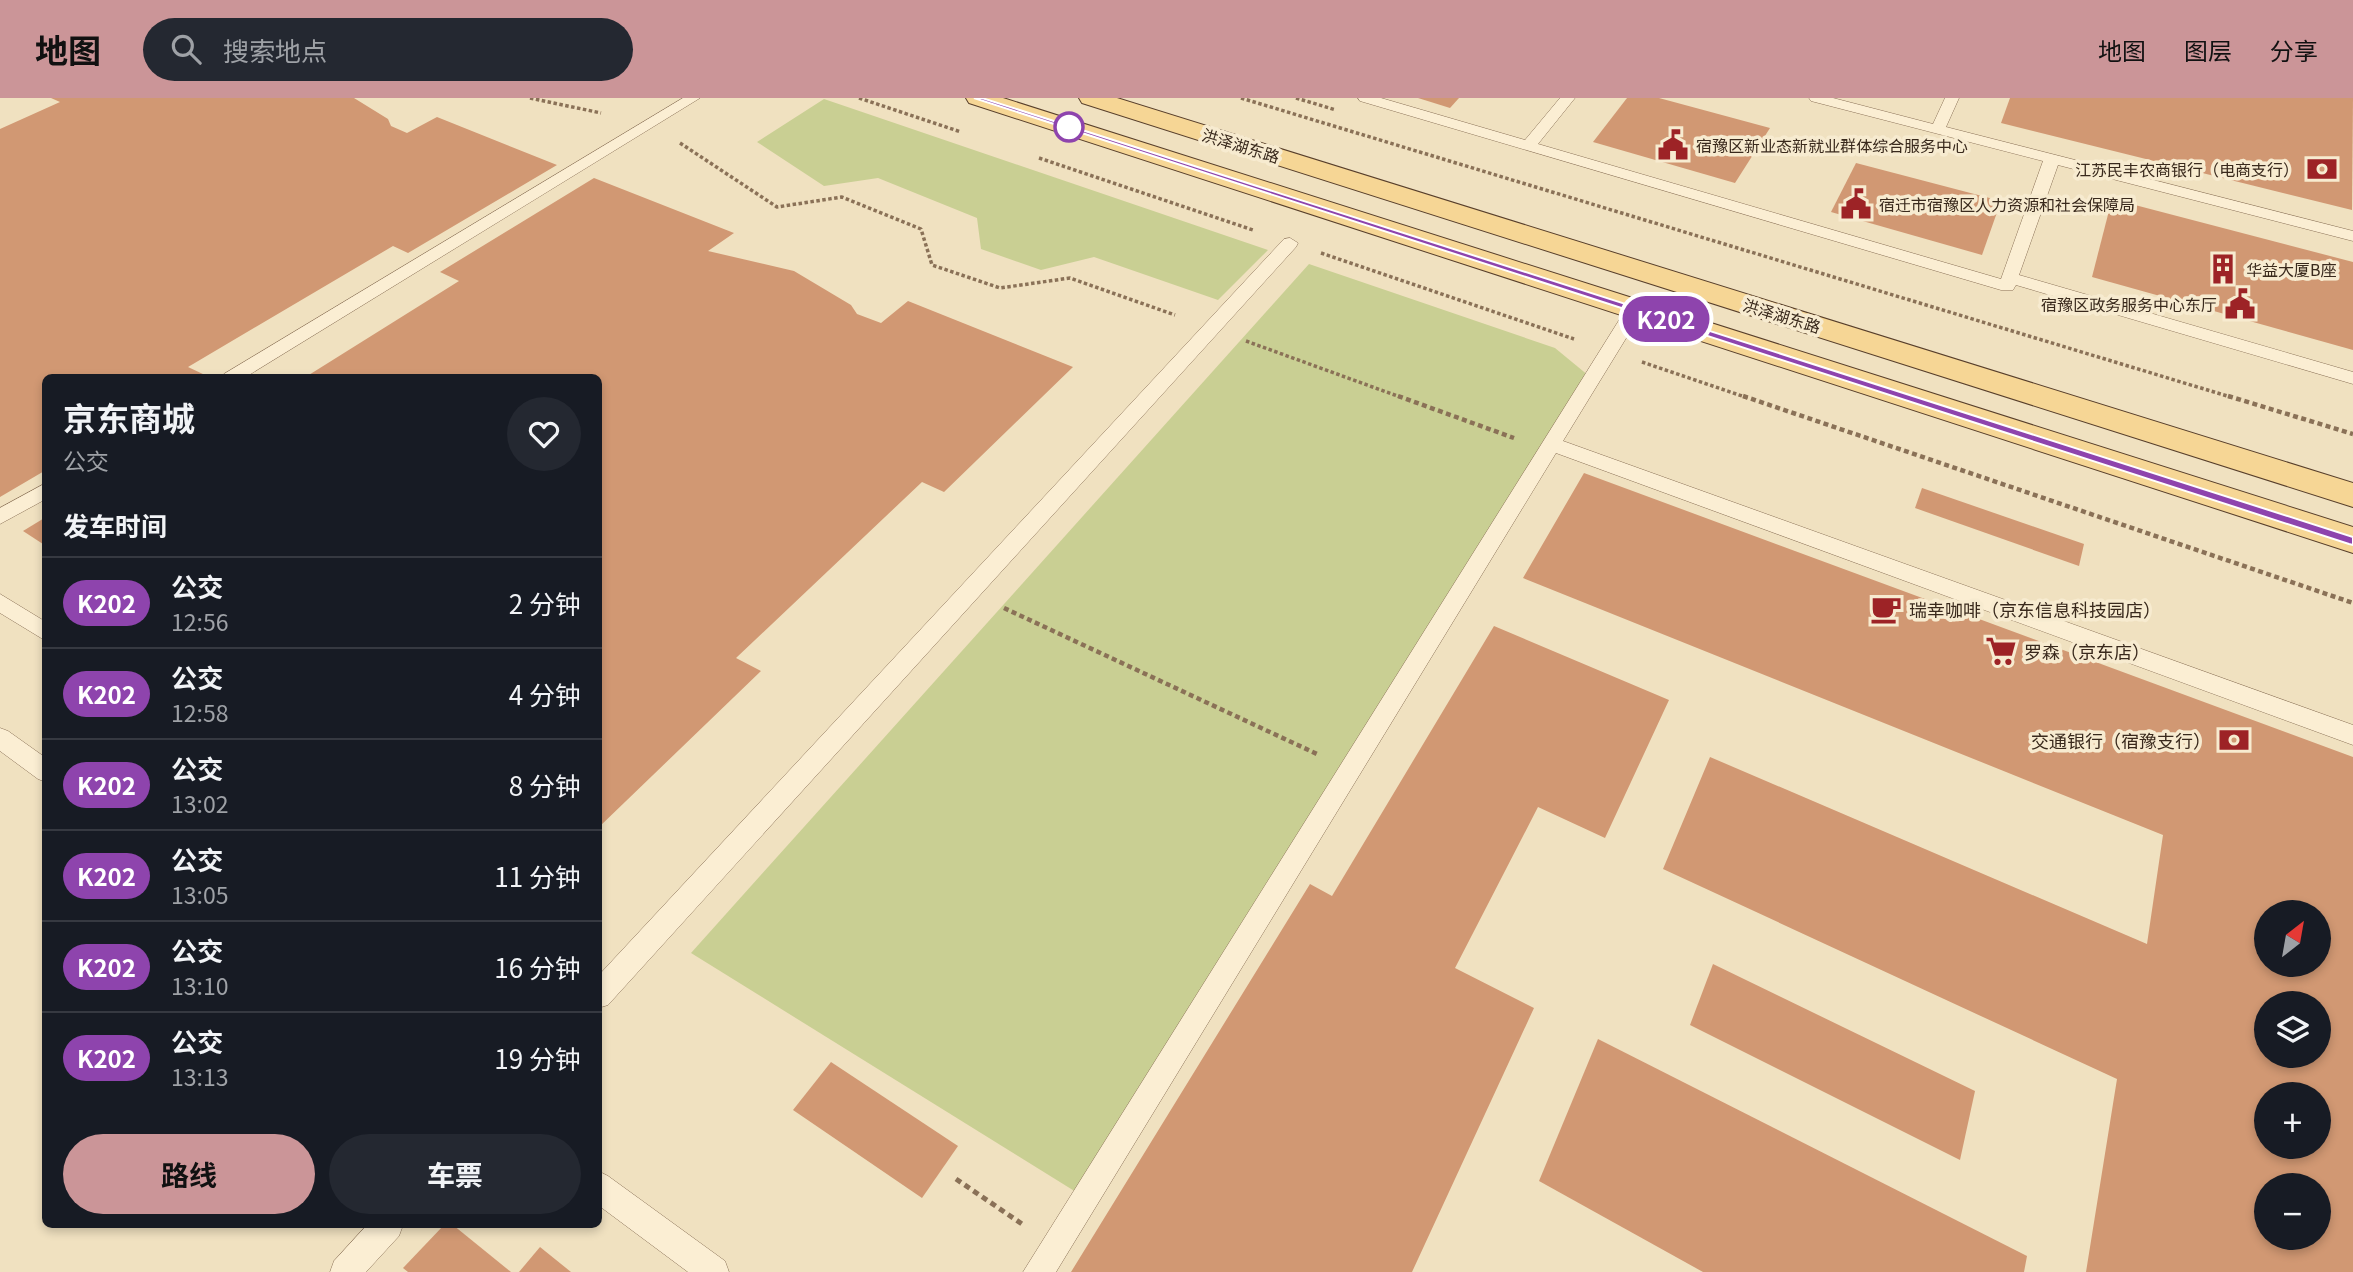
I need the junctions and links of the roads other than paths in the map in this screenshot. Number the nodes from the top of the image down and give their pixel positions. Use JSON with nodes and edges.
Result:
{"nodes":[{"id":1,"x":693,"y":98,"type":"edge"},
{"id":2,"x":978,"y":98,"type":"edge"},
{"id":3,"x":1091,"y":98,"type":"edge"},
{"id":4,"x":1365,"y":98,"type":"edge"},
{"id":5,"x":1568,"y":98,"type":"edge"},
{"id":6,"x":1816,"y":98,"type":"edge"},
{"id":7,"x":1952,"y":98,"type":"edge"},
{"id":8,"x":1938,"y":129,"type":"junction"},
{"id":9,"x":1528,"y":146,"type":"junction"},
{"id":10,"x":2052,"y":159,"type":"junction"},
{"id":11,"x":2353,"y":236,"type":"edge"},
{"id":12,"x":1290,"y":243,"type":"dead end"},
{"id":13,"x":2010,"y":278,"type":"junction"},
{"id":14,"x":1635,"y":309,"type":"junction"},
{"id":15,"x":237,"y":374,"type":"edge"},
{"id":16,"x":2353,"y":378,"type":"edge"},
{"id":17,"x":1549,"y":447,"type":"junction"},
{"id":18,"x":42,"y":492,"type":"edge"},
{"id":19,"x":2353,"y":495,"type":"edge"},
{"id":20,"x":0,"y":517,"type":"edge"},
{"id":21,"x":2353,"y":540,"type":"edge"},
{"id":22,"x":0,"y":602,"type":"edge"},
{"id":23,"x":42,"y":630,"type":"edge"},
{"id":24,"x":2353,"y":734,"type":"edge"},
{"id":25,"x":0,"y":738,"type":"edge"},
{"id":26,"x":42,"y":769,"type":"edge"},
{"id":27,"x":602,"y":992,"type":"edge"},
{"id":28,"x":602,"y":1189,"type":"edge"},
{"id":29,"x":385,"y":1228,"type":"edge"},
{"id":30,"x":345,"y":1272,"type":"edge"},
{"id":31,"x":714,"y":1272,"type":"edge"},
{"id":32,"x":1038,"y":1272,"type":"edge"}],
"edges":[{"from":1,"to":15,"type":"lane"},
{"from":2,"to":14,"type":"main road","name":"洪泽湖东路"},
{"from":3,"to":19,"type":"main road","name":"洪泽湖东路"},
{"from":4,"to":9,"type":"lane"},
{"from":5,"to":9,"type":"lane"},
{"from":6,"to":8,"type":"lane"},
{"from":7,"to":8,"type":"lane"},
{"from":8,"to":10,"type":"lane"},
{"from":9,"to":13,"type":"lane"},
{"from":10,"to":11,"type":"lane"},
{"from":10,"to":13,"type":"lane"},
{"from":12,"to":27,"type":"lane"},
{"from":13,"to":16,"type":"lane"},
{"from":14,"to":17,"type":"lane"},
{"from":14,"to":21,"type":"main road","name":"洪泽湖东路"},
{"from":17,"to":24,"type":"lane"},
{"from":17,"to":32,"type":"lane"},
{"from":18,"to":20,"type":"lane"},
{"from":22,"to":23,"type":"lane"},
{"from":25,"to":26,"type":"lane"},
{"from":28,"to":31,"type":"lane"},
{"from":29,"to":30,"type":"lane"}]}
